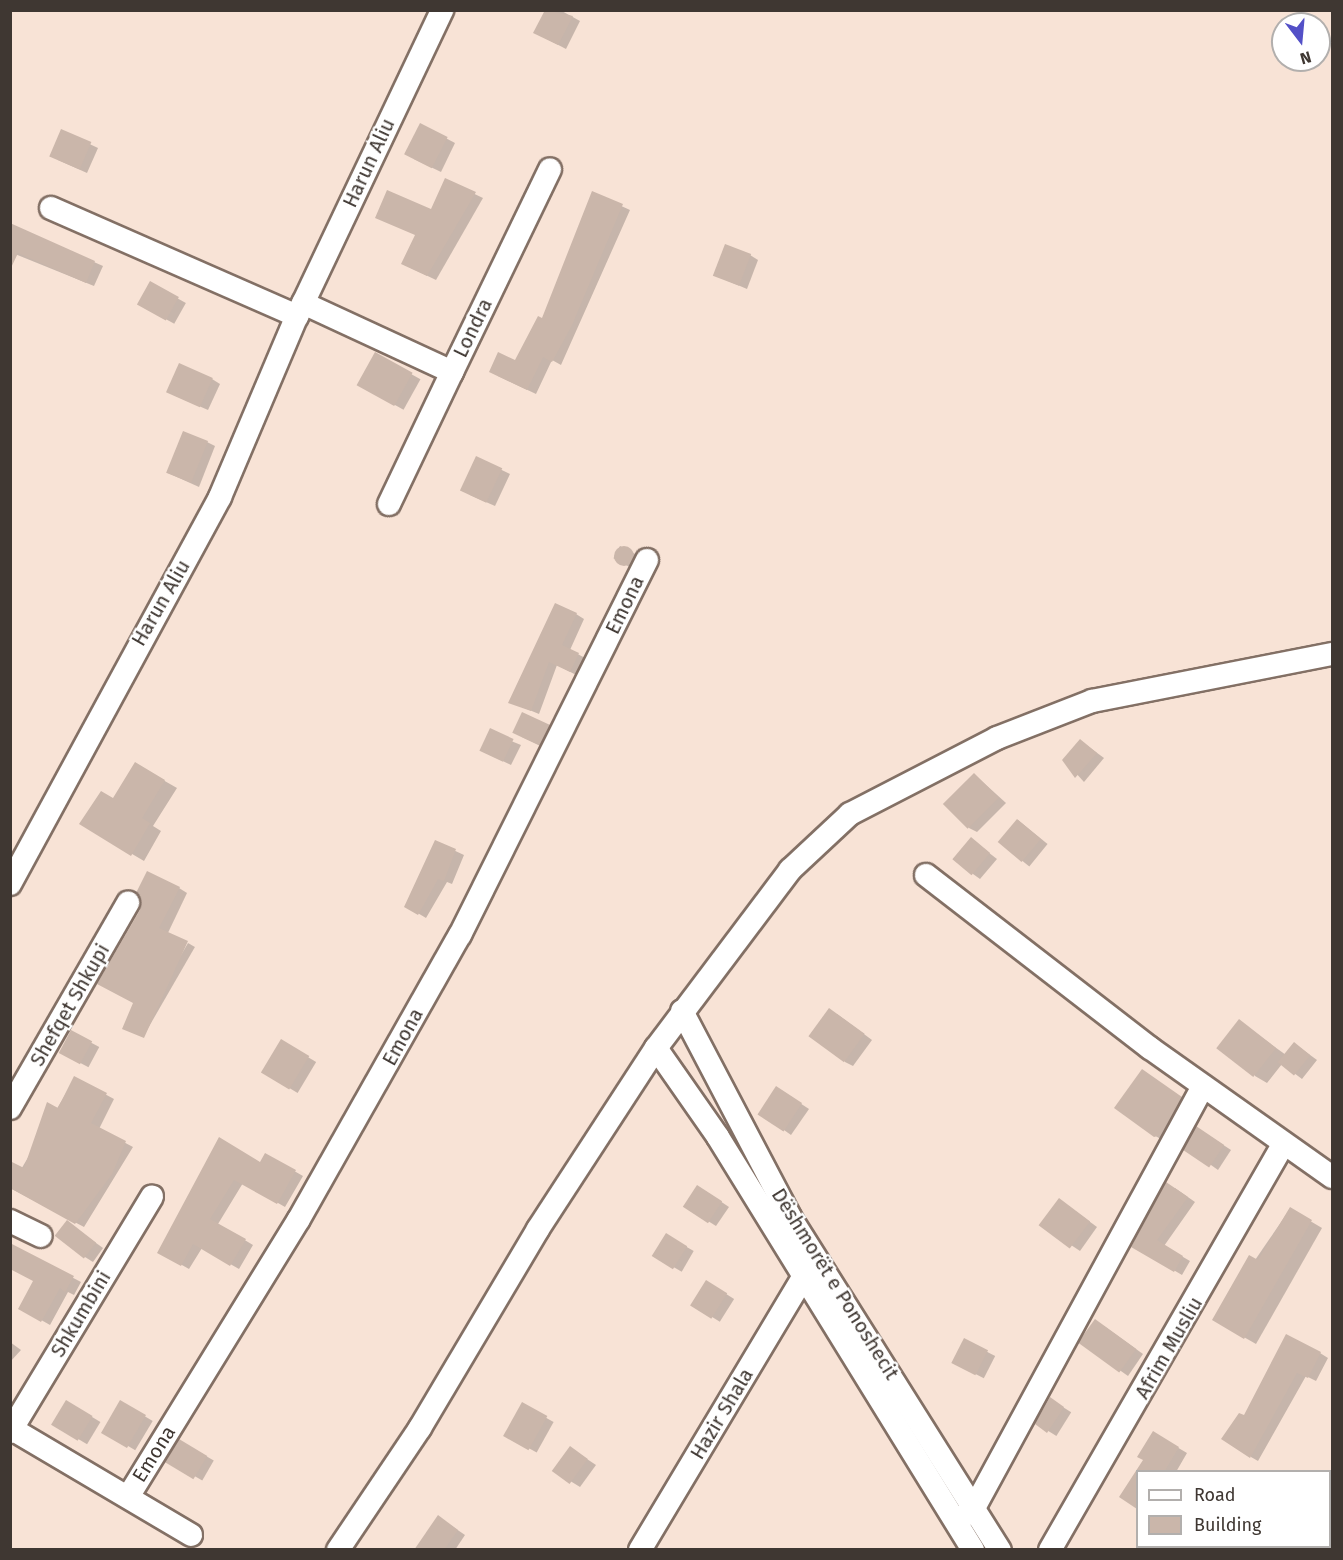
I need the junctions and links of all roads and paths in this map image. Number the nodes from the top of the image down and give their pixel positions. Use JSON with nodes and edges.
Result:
{"nodes":[{"id":1,"x":442,"y":10,"type":"edge"},
{"id":2,"x":550,"y":169,"type":"dead end"},
{"id":3,"x":51,"y":208,"type":"dead end"},
{"id":4,"x":300,"y":310,"type":"junction"},
{"id":5,"x":452,"y":372,"type":"junction"},
{"id":6,"x":388,"y":504,"type":"dead end"},
{"id":7,"x":647,"y":560,"type":"dead end"},
{"id":8,"x":1332,"y":654,"type":"edge"},
{"id":9,"x":926,"y":875,"type":"dead end"},
{"id":10,"x":10,"y":884,"type":"edge"},
{"id":11,"x":128,"y":903,"type":"dead end"},
{"id":12,"x":682,"y":1011,"type":"junction"},
{"id":13,"x":656,"y":1048,"type":"junction"},
{"id":14,"x":1203,"y":1086,"type":"junction"},
{"id":15,"x":10,"y":1108,"type":"edge"},
{"id":16,"x":1283,"y":1144,"type":"junction"},
{"id":17,"x":1332,"y":1177,"type":"edge"},
{"id":18,"x":764,"y":1192,"type":"junction"},
{"id":19,"x":152,"y":1197,"type":"dead end"},
{"id":20,"x":10,"y":1221,"type":"edge"},
{"id":21,"x":41,"y":1236,"type":"dead end"},
{"id":22,"x":803,"y":1278,"type":"junction"},
{"id":23,"x":11,"y":1431,"type":"edge"},
{"id":24,"x":128,"y":1497,"type":"junction"},
{"id":25,"x":974,"y":1508,"type":"junction"},
{"id":26,"x":956,"y":1523,"type":"junction"},
{"id":27,"x":191,"y":1534,"type":"dead end"},
{"id":28,"x":338,"y":1550,"type":"edge"},
{"id":29,"x":640,"y":1550,"type":"edge"},
{"id":30,"x":973,"y":1550,"type":"edge"},
{"id":31,"x":1000,"y":1550,"type":"edge"},
{"id":32,"x":1050,"y":1550,"type":"edge"}],
"edges":[{"from":1,"to":4,"type":"street","name":"Harun Aliu"},
{"from":2,"to":5,"type":"street","name":"Londra"},
{"from":3,"to":4,"type":"street"},
{"from":4,"to":5,"type":"street","name":"Londra"},
{"from":4,"to":10,"type":"street","name":"Harun Aliu"},
{"from":5,"to":6,"type":"street"},
{"from":7,"to":24,"type":"street","name":"Emona"},
{"from":8,"to":12,"type":"street"},
{"from":9,"to":14,"type":"street"},
{"from":11,"to":15,"type":"street","name":"Shefqet Shkupi"},
{"from":12,"to":13,"type":"street"},
{"from":12,"to":18,"type":"street","name":"Dëshmorët e Ponoshecit"},
{"from":13,"to":18,"type":"street","name":"Dëshmorët e Ponoshecit"},
{"from":13,"to":28,"type":"street"},
{"from":14,"to":16,"type":"street"},
{"from":14,"to":25,"type":"street"},
{"from":16,"to":17,"type":"street"},
{"from":16,"to":32,"type":"street","name":"Afrim Musliu"},
{"from":18,"to":22,"type":"street","name":"Dëshmorët e Ponoshecit"},
{"from":18,"to":25,"type":"street","name":"Dëshmorët e Ponoshecit"},
{"from":19,"to":23,"type":"street","name":"Shkumbini"},
{"from":20,"to":21,"type":"street"},
{"from":22,"to":26,"type":"street","name":"Dëshmorët e Ponoshecit"},
{"from":22,"to":29,"type":"street","name":"Hazir Shala"},
{"from":23,"to":24,"type":"street","name":"Emona"},
{"from":24,"to":27,"type":"street","name":"Emona"},
{"from":25,"to":26,"type":"street"},
{"from":25,"to":31,"type":"street","name":"Dëshmorët e Ponoshecit"},
{"from":26,"to":30,"type":"street","name":"Dëshmorët e Ponoshecit"}]}
